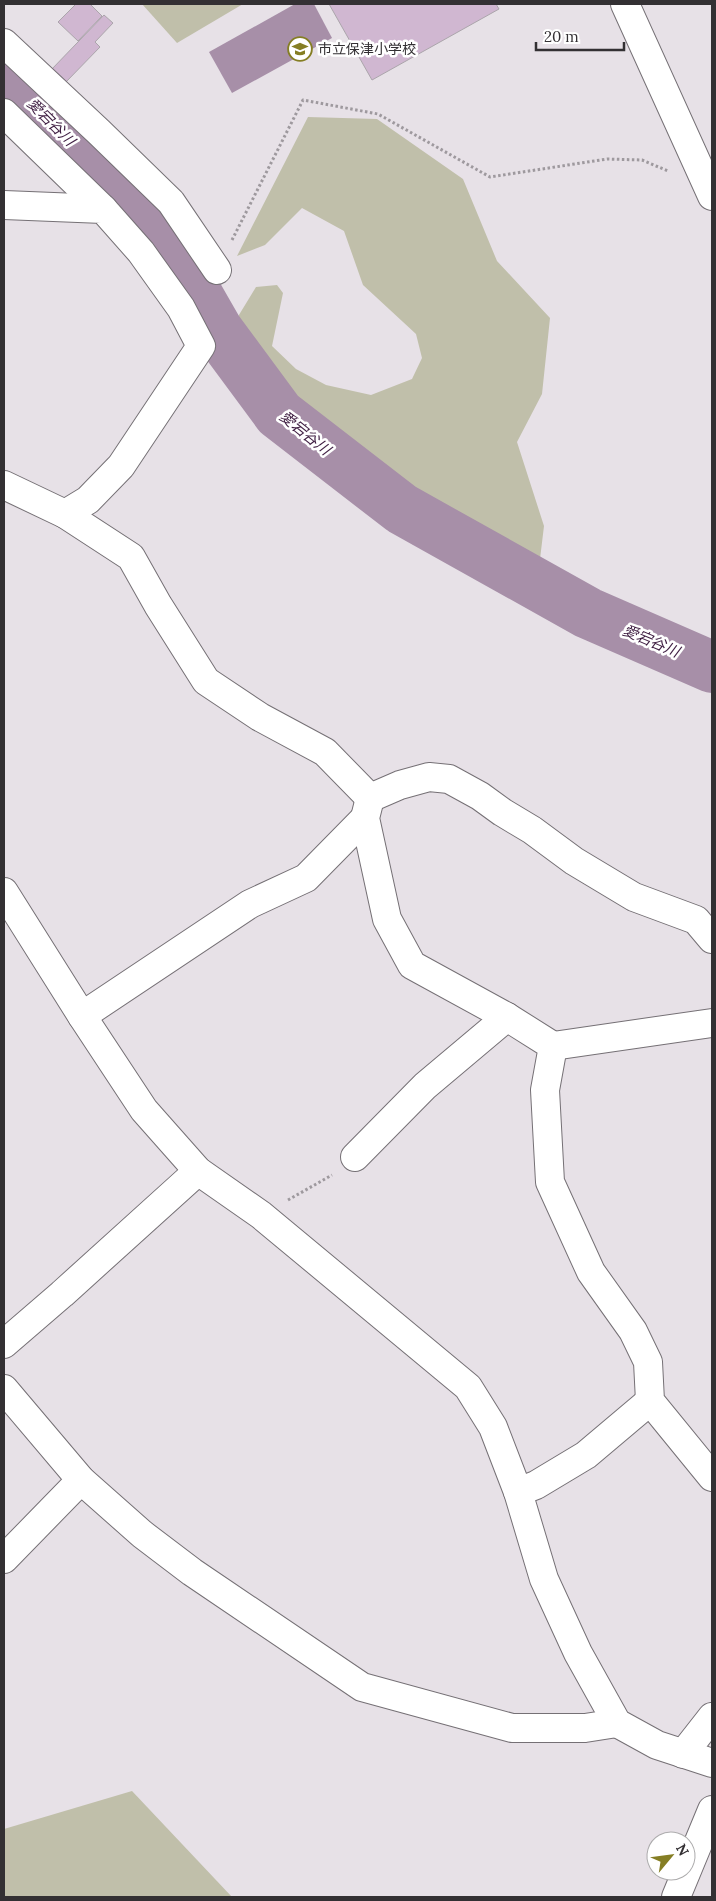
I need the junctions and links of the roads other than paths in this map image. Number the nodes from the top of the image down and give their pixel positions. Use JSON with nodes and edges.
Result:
{"nodes":[{"id":1,"x":625,"y":4,"type":"edge"},
{"id":2,"x":4,"y":43,"type":"edge"},
{"id":3,"x":4,"y":114,"type":"edge"},
{"id":4,"x":712,"y":196,"type":"edge"},
{"id":5,"x":4,"y":204,"type":"edge"},
{"id":6,"x":103,"y":209,"type":"junction"},
{"id":7,"x":217,"y":270,"type":"road end"},
{"id":8,"x":4,"y":485,"type":"edge"},
{"id":9,"x":65,"y":514,"type":"junction"},
{"id":10,"x":368,"y":808,"type":"junction"},
{"id":11,"x":4,"y":892,"type":"edge"},
{"id":12,"x":712,"y":939,"type":"edge"},
{"id":13,"x":82,"y":1016,"type":"junction"},
{"id":14,"x":507,"y":1017,"type":"junction"},
{"id":15,"x":712,"y":1023,"type":"edge"},
{"id":16,"x":553,"y":1046,"type":"junction"},
{"id":17,"x":355,"y":1157,"type":"road end"},
{"id":18,"x":198,"y":1171,"type":"junction"},
{"id":19,"x":4,"y":1344,"type":"edge"},
{"id":20,"x":4,"y":1389,"type":"edge"},
{"id":21,"x":650,"y":1401,"type":"junction"},
{"id":22,"x":712,"y":1477,"type":"edge"},
{"id":23,"x":81,"y":1480,"type":"junction"},
{"id":24,"x":518,"y":1492,"type":"junction"},
{"id":25,"x":4,"y":1559,"type":"edge"},
{"id":26,"x":712,"y":1717,"type":"edge"},
{"id":27,"x":617,"y":1723,"type":"junction"},
{"id":28,"x":683,"y":1754,"type":"junction"},
{"id":29,"x":712,"y":1763,"type":"edge"},
{"id":30,"x":712,"y":1810,"type":"edge"},
{"id":31,"x":676,"y":1897,"type":"edge"}],
"edges":[{"from":1,"to":4,"type":"street"},
{"from":2,"to":7,"type":"street"},
{"from":3,"to":6,"type":"street"},
{"from":5,"to":6,"type":"street"},
{"from":6,"to":9,"type":"street"},
{"from":8,"to":9,"type":"street"},
{"from":9,"to":10,"type":"street"},
{"from":10,"to":12,"type":"street"},
{"from":10,"to":13,"type":"street"},
{"from":10,"to":14,"type":"street"},
{"from":11,"to":13,"type":"street"},
{"from":13,"to":18,"type":"street"},
{"from":14,"to":16,"type":"street"},
{"from":14,"to":17,"type":"street"},
{"from":15,"to":16,"type":"street"},
{"from":16,"to":21,"type":"street"},
{"from":18,"to":19,"type":"street"},
{"from":18,"to":24,"type":"street"},
{"from":20,"to":23,"type":"street"},
{"from":21,"to":22,"type":"street"},
{"from":21,"to":24,"type":"street"},
{"from":23,"to":25,"type":"street"},
{"from":23,"to":27,"type":"street"},
{"from":24,"to":27,"type":"street"},
{"from":26,"to":28,"type":"street"},
{"from":27,"to":28,"type":"street"},
{"from":28,"to":29,"type":"street"},
{"from":30,"to":31,"type":"street"}]}
